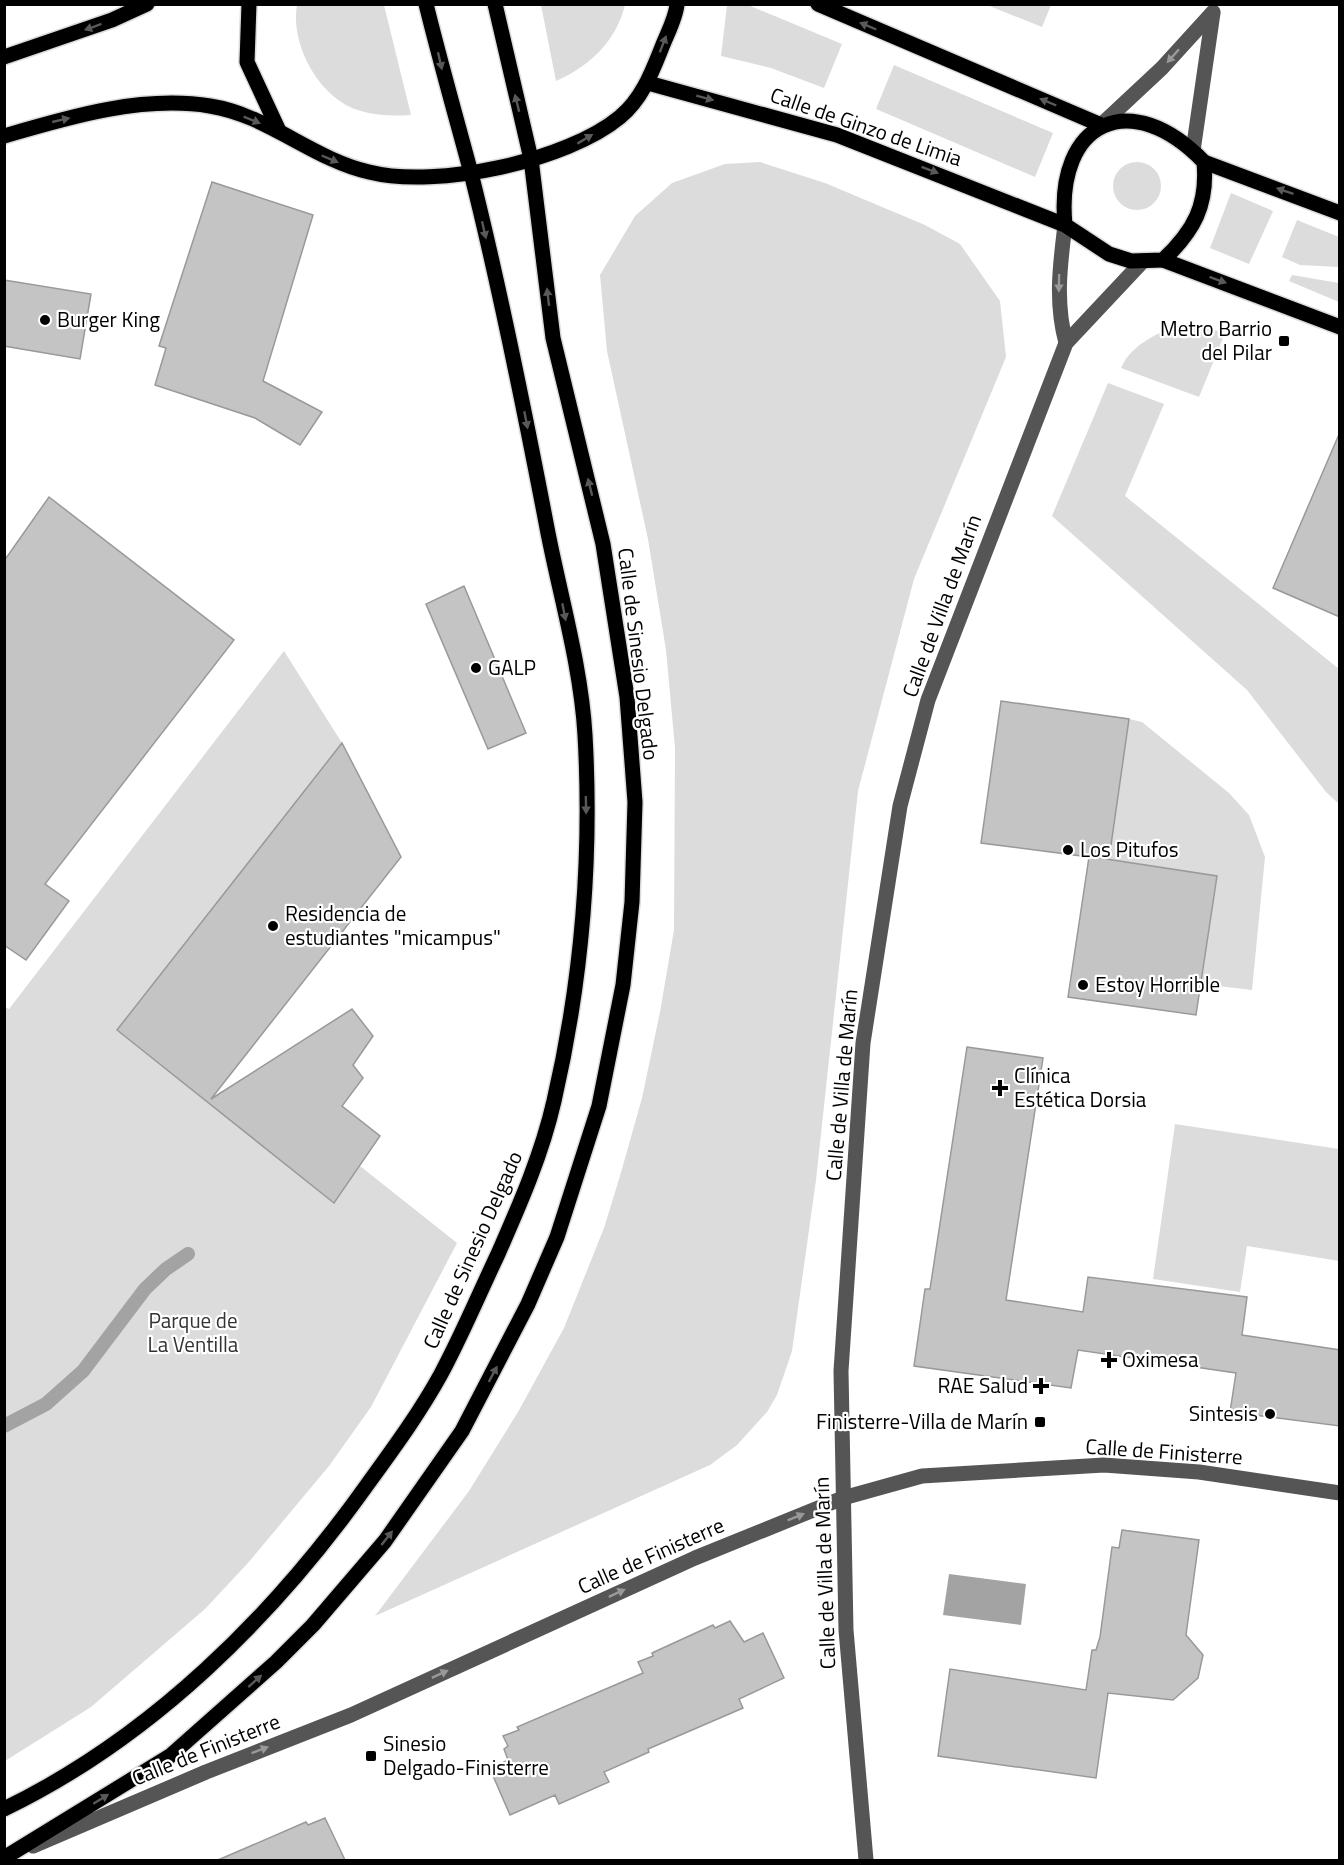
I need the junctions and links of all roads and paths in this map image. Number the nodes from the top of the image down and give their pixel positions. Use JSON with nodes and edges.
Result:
{"nodes":[{"id":1,"x":147,"y":4,"type":"edge"},
{"id":2,"x":249,"y":4,"type":"edge"},
{"id":3,"x":426,"y":4,"type":"edge"},
{"id":4,"x":495,"y":4,"type":"edge"},
{"id":5,"x":677,"y":4,"type":"edge"},
{"id":6,"x":818,"y":4,"type":"edge"},
{"id":7,"x":1214,"y":8,"type":"edge"},
{"id":8,"x":4,"y":57,"type":"edge"},
{"id":9,"x":648,"y":83,"type":"junction"},
{"id":10,"x":1101,"y":125,"type":"junction"},
{"id":11,"x":279,"y":130,"type":"junction"},
{"id":12,"x":4,"y":136,"type":"edge"},
{"id":13,"x":1199,"y":157,"type":"junction"},
{"id":14,"x":531,"y":159,"type":"junction"},
{"id":15,"x":471,"y":173,"type":"junction"},
{"id":16,"x":1340,"y":213,"type":"edge"},
{"id":17,"x":1065,"y":225,"type":"junction"},
{"id":18,"x":1163,"y":260,"type":"junction"},
{"id":19,"x":1143,"y":261,"type":"junction"},
{"id":20,"x":1340,"y":327,"type":"edge"},
{"id":21,"x":1066,"y":344,"type":"junction"},
{"id":22,"x":1340,"y":1493,"type":"edge"},
{"id":23,"x":843,"y":1498,"type":"junction"},
{"id":24,"x":4,"y":1809,"type":"edge"},
{"id":25,"x":10,"y":1856,"type":"edge"},
{"id":26,"x":866,"y":1860,"type":"edge"}],
"edges":[{"from":1,"to":8,"type":"main road","one_way":true},
{"from":2,"to":11,"type":"main road"},
{"from":3,"to":15,"type":"main road","name":"Calle de Sinesio Delgado","one_way":true},
{"from":14,"to":4,"type":"main road","name":"Calle de Sinesio Delgado","one_way":true},
{"from":9,"to":5,"type":"main road","one_way":true},
{"from":10,"to":6,"type":"main road","one_way":true},
{"from":7,"to":10,"type":"street","one_way":true},
{"from":7,"to":13,"type":"street"},
{"from":14,"to":9,"type":"main road","one_way":true},
{"from":9,"to":17,"type":"main road","name":"Calle de Ginzo de Limia","one_way":true},
{"from":10,"to":13,"type":"main road"},
{"from":10,"to":17,"type":"main road"},
{"from":12,"to":11,"type":"main road","one_way":true},
{"from":11,"to":15,"type":"main road","one_way":true},
{"from":16,"to":13,"type":"main road","one_way":true},
{"from":13,"to":18,"type":"main road"},
{"from":14,"to":15,"type":"main road"},
{"from":25,"to":14,"type":"main road","name":"Calle de Sinesio Delgado","one_way":true},
{"from":15,"to":24,"type":"main road","name":"Calle de Sinesio Delgado","one_way":true},
{"from":17,"to":19,"type":"main road"},
{"from":17,"to":21,"type":"street","one_way":true},
{"from":18,"to":19,"type":"main road"},
{"from":18,"to":20,"type":"main road","one_way":true},
{"from":19,"to":21,"type":"street","name":"Calle de Villa de Marín"},
{"from":21,"to":23,"type":"street","name":"Calle de Villa de Marín"},
{"from":22,"to":23,"type":"street","name":"Calle de Finisterre"},
{"from":25,"to":23,"type":"street","name":"Calle de Finisterre","one_way":true},
{"from":23,"to":26,"type":"street","name":"Calle de Villa de Marín"}]}
